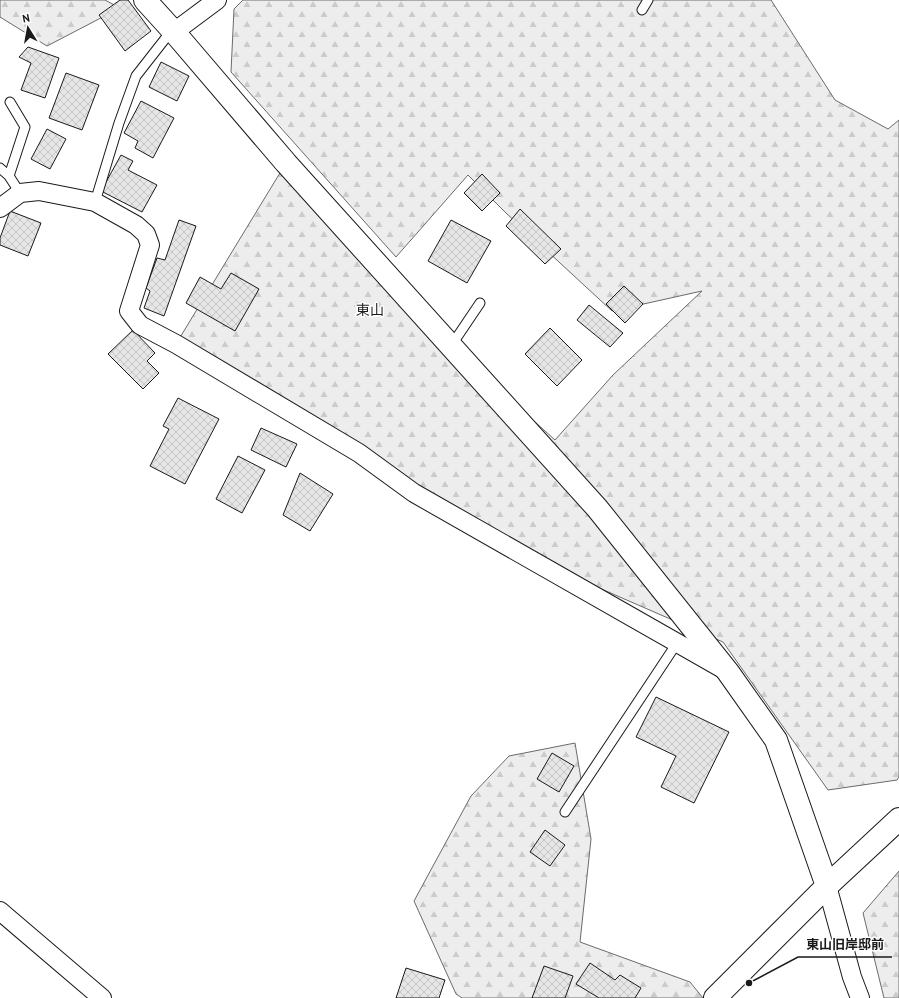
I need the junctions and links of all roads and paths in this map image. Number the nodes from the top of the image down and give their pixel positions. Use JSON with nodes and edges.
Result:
{"nodes":[{"id":1,"x":144,"y":0,"type":"edge"},
{"id":2,"x":217,"y":0,"type":"edge"},
{"id":3,"x":648,"y":0,"type":"edge"},
{"id":4,"x":642,"y":10,"type":"dead end"},
{"id":5,"x":173,"y":31,"type":"junction"},
{"id":6,"x":10,"y":102,"type":"dead end"},
{"id":7,"x":0,"y":168,"type":"edge"},
{"id":8,"x":9,"y":176,"type":"junction"},
{"id":9,"x":20,"y":193,"type":"junction"},
{"id":10,"x":95,"y":202,"type":"junction"},
{"id":11,"x":0,"y":208,"type":"edge"},
{"id":12,"x":480,"y":303,"type":"dead end"},
{"id":13,"x":451,"y":346,"type":"junction"},
{"id":14,"x":677,"y":643,"type":"junction"},
{"id":15,"x":728,"y":672,"type":"junction"},
{"id":16,"x":565,"y":812,"type":"dead end"},
{"id":17,"x":899,"y":819,"type":"edge"},
{"id":18,"x":827,"y":886,"type":"junction"},
{"id":19,"x":0,"y":911,"type":"edge"},
{"id":20,"x":102,"y":998,"type":"edge"},
{"id":21,"x":715,"y":998,"type":"edge"},
{"id":22,"x":860,"y":998,"type":"edge"}],
"edges":[{"from":1,"to":5,"type":"street"},
{"from":2,"to":5,"type":"street"},
{"from":3,"to":4,"type":"lane"},
{"from":5,"to":10,"type":"lane"},
{"from":5,"to":13,"type":"street"},
{"from":6,"to":8,"type":"lane"},
{"from":7,"to":8,"type":"lane"},
{"from":8,"to":9,"type":"lane"},
{"from":9,"to":10,"type":"street"},
{"from":9,"to":11,"type":"street"},
{"from":10,"to":14,"type":"street"},
{"from":12,"to":13,"type":"lane"},
{"from":13,"to":15,"type":"street"},
{"from":14,"to":15,"type":"street"},
{"from":14,"to":16,"type":"lane"},
{"from":15,"to":18,"type":"street"},
{"from":17,"to":18,"type":"street"},
{"from":18,"to":21,"type":"street"},
{"from":18,"to":22,"type":"street"},
{"from":19,"to":20,"type":"street"}]}
